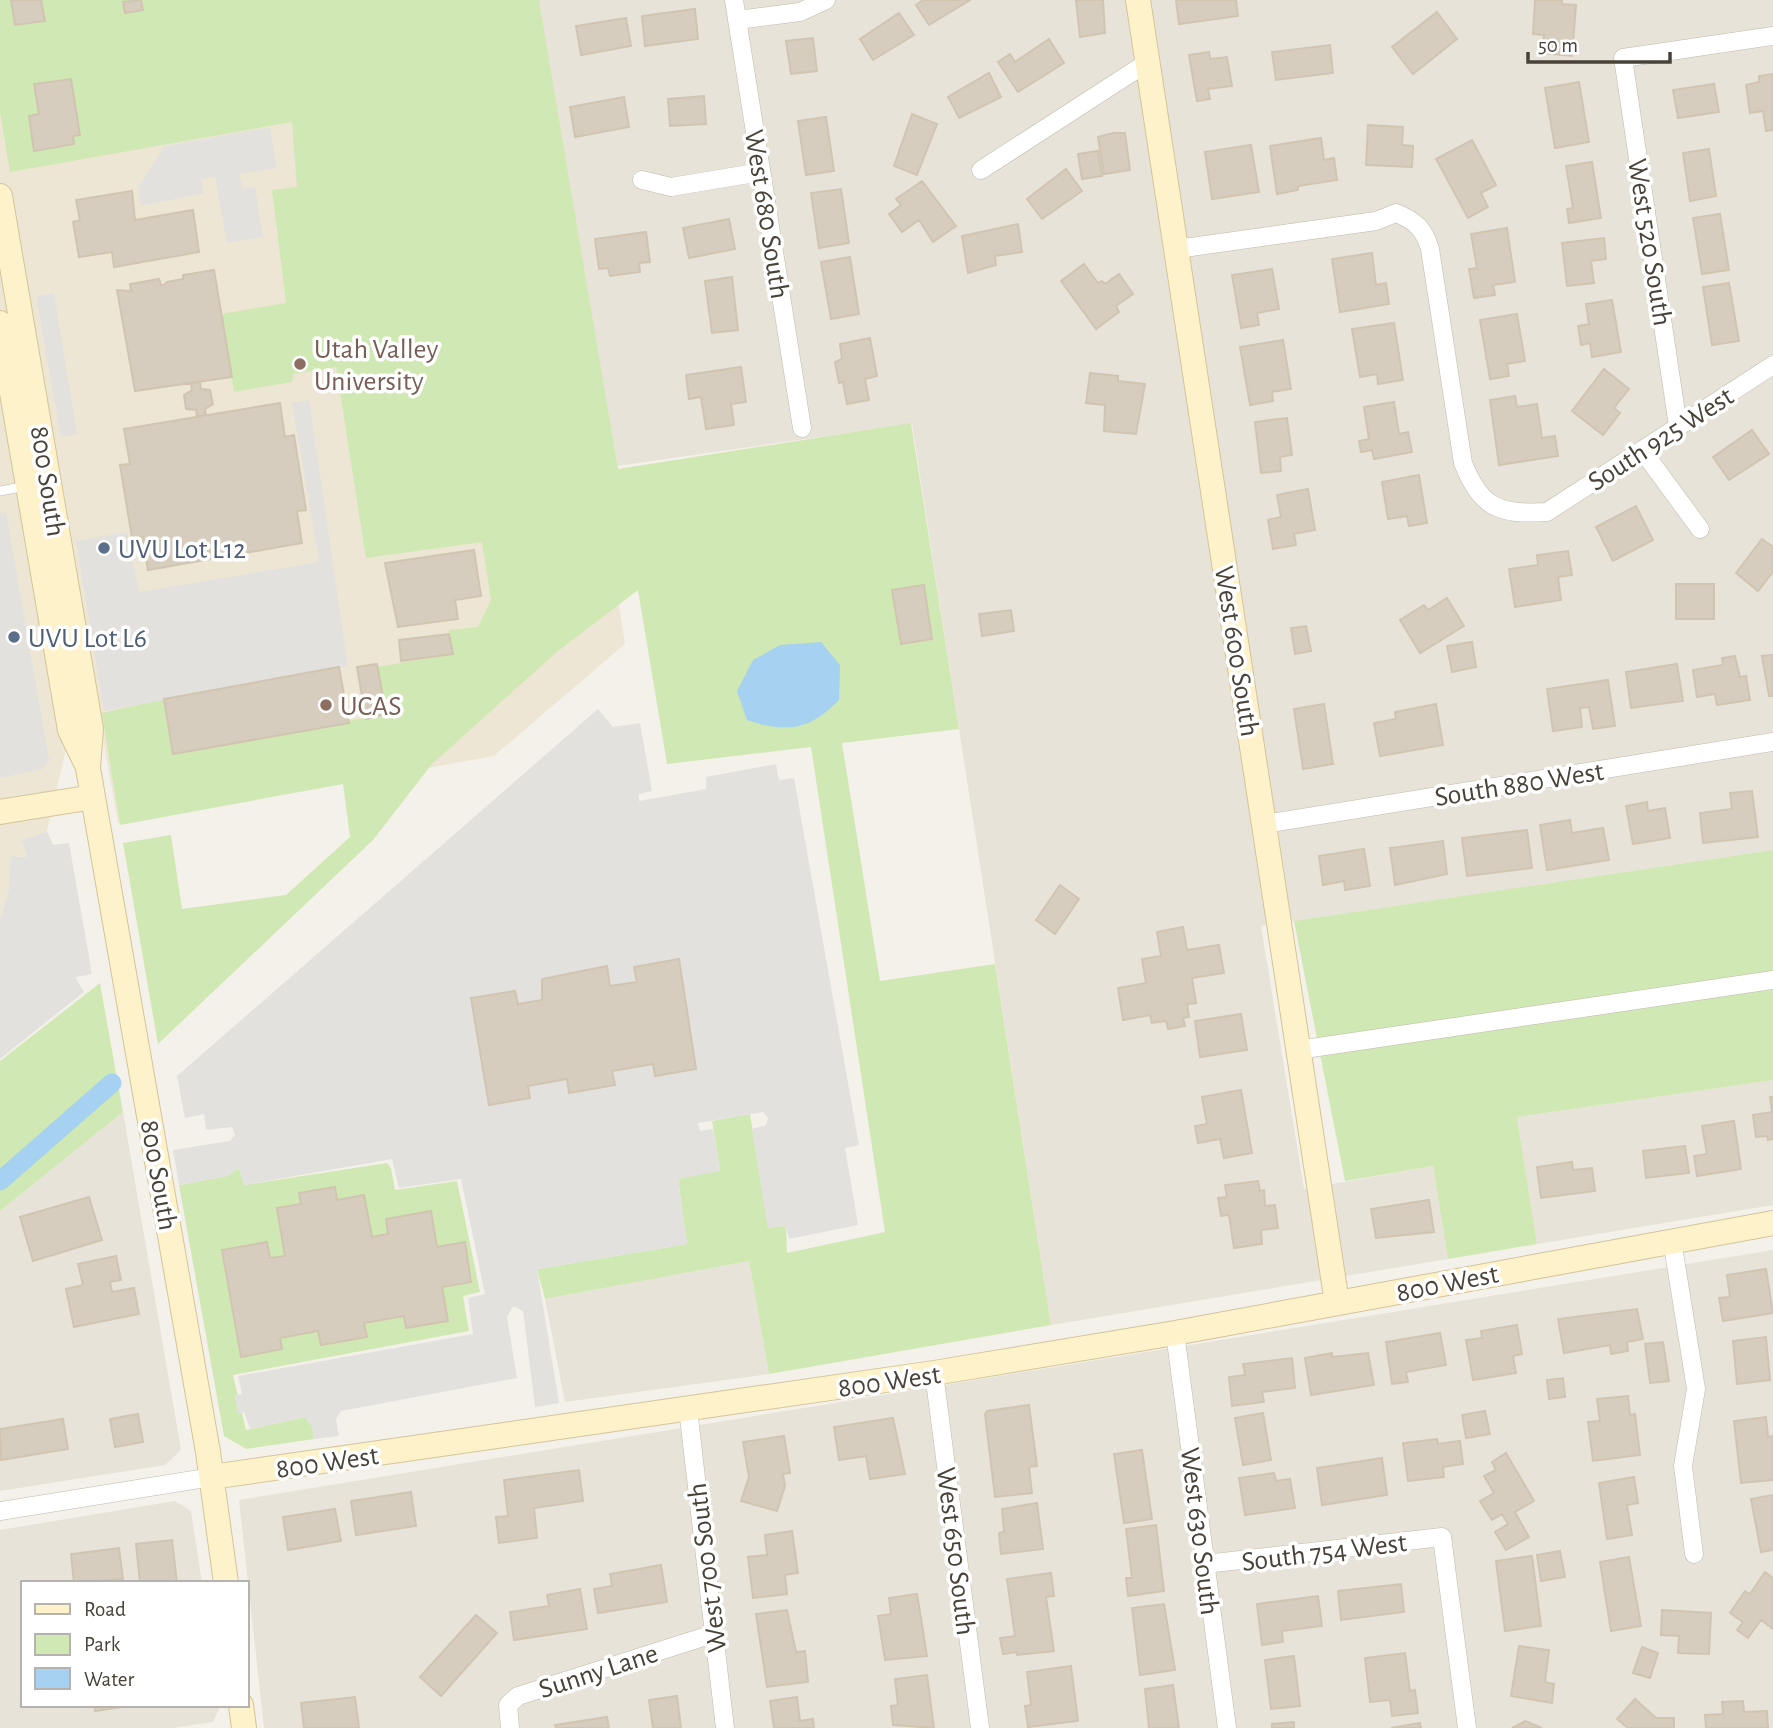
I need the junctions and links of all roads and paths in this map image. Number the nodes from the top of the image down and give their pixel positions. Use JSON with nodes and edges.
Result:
{"nodes":[{"id":1,"x":734,"y":0,"type":"edge"},
{"id":2,"x":826,"y":0,"type":"edge"},
{"id":3,"x":1138,"y":0,"type":"edge"},
{"id":4,"x":737,"y":20,"type":"junction"},
{"id":5,"x":1773,"y":36,"type":"edge"},
{"id":6,"x":1148,"y":62,"type":"junction"},
{"id":7,"x":981,"y":170,"type":"dead end"},
{"id":8,"x":761,"y":172,"type":"junction"},
{"id":9,"x":642,"y":180,"type":"dead end"},
{"id":10,"x":0,"y":195,"type":"edge"},
{"id":11,"x":4,"y":245,"type":"edge"},
{"id":12,"x":1177,"y":249,"type":"junction"},
{"id":13,"x":0,"y":323,"type":"edge"},
{"id":14,"x":1773,"y":365,"type":"edge"},
{"id":15,"x":1678,"y":426,"type":"junction"},
{"id":16,"x":802,"y":428,"type":"dead end"},
{"id":17,"x":1642,"y":450,"type":"junction"},
{"id":18,"x":28,"y":486,"type":"junction"},
{"id":19,"x":0,"y":491,"type":"edge"},
{"id":20,"x":1700,"y":529,"type":"dead end"},
{"id":21,"x":51,"y":555,"type":"junction"},
{"id":22,"x":1773,"y":742,"type":"edge"},
{"id":23,"x":93,"y":797,"type":"junction"},
{"id":24,"x":0,"y":812,"type":"edge"},
{"id":25,"x":1264,"y":824,"type":"junction"},
{"id":26,"x":1773,"y":979,"type":"edge"},
{"id":27,"x":1298,"y":1050,"type":"junction"},
{"id":28,"x":1773,"y":1223,"type":"edge"},
{"id":29,"x":1672,"y":1240,"type":"junction"},
{"id":30,"x":1336,"y":1303,"type":"junction"},
{"id":31,"x":1175,"y":1333,"type":"junction"},
{"id":32,"x":934,"y":1373,"type":"junction"},
{"id":33,"x":688,"y":1409,"type":"junction"},
{"id":34,"x":212,"y":1478,"type":"junction"},
{"id":35,"x":0,"y":1511,"type":"edge"},
{"id":36,"x":1694,"y":1554,"type":"dead end"},
{"id":37,"x":1205,"y":1564,"type":"junction"},
{"id":38,"x":226,"y":1581,"type":"edge"},
{"id":39,"x":713,"y":1634,"type":"junction"},
{"id":40,"x":242,"y":1707,"type":"edge"},
{"id":41,"x":244,"y":1728,"type":"edge"},
{"id":42,"x":510,"y":1728,"type":"edge"},
{"id":43,"x":725,"y":1728,"type":"edge"},
{"id":44,"x":980,"y":1728,"type":"edge"},
{"id":45,"x":1227,"y":1728,"type":"edge"},
{"id":46,"x":1467,"y":1728,"type":"edge"}],
"edges":[{"from":1,"to":4,"type":"street","name":"West 680 South"},
{"from":2,"to":4,"type":"street"},
{"from":3,"to":6,"type":"street","name":"West 600 South"},
{"from":4,"to":8,"type":"street","name":"West 680 South"},
{"from":5,"to":15,"type":"street","name":"West 520 South"},
{"from":6,"to":7,"type":"street"},
{"from":6,"to":12,"type":"street","name":"West 600 South"},
{"from":8,"to":9,"type":"street"},
{"from":8,"to":16,"type":"street","name":"West 680 South"},
{"from":10,"to":11,"type":"street","name":"800 South"},
{"from":11,"to":21,"type":"street","name":"800 South"},
{"from":12,"to":17,"type":"street","name":"South 925 West"},
{"from":12,"to":25,"type":"street","name":"West 600 South"},
{"from":13,"to":18,"type":"street","name":"800 South"},
{"from":14,"to":15,"type":"street","name":"South 925 West"},
{"from":15,"to":17,"type":"street","name":"South 925 West"},
{"from":17,"to":20,"type":"street"},
{"from":18,"to":19,"type":"lane"},
{"from":18,"to":21,"type":"street","name":"800 South"},
{"from":21,"to":23,"type":"street","name":"800 South"},
{"from":22,"to":25,"type":"street","name":"South 880 West"},
{"from":23,"to":24,"type":"street"},
{"from":23,"to":34,"type":"street","name":"800 South"},
{"from":25,"to":27,"type":"street","name":"West 600 South"},
{"from":26,"to":27,"type":"street"},
{"from":27,"to":30,"type":"street","name":"West 600 South"},
{"from":28,"to":29,"type":"street","name":"800 West"},
{"from":29,"to":30,"type":"street","name":"800 West"},
{"from":29,"to":36,"type":"street"},
{"from":30,"to":31,"type":"street","name":"800 West"},
{"from":31,"to":32,"type":"street","name":"800 West"},
{"from":31,"to":37,"type":"street","name":"West 630 South"},
{"from":32,"to":33,"type":"street","name":"800 West"},
{"from":32,"to":44,"type":"street","name":"West 650 South"},
{"from":33,"to":34,"type":"street","name":"800 West"},
{"from":33,"to":39,"type":"street","name":"West 700 South"},
{"from":34,"to":35,"type":"street","name":"800 West"},
{"from":34,"to":38,"type":"street","name":"800 South"},
{"from":37,"to":45,"type":"street","name":"West 630 South"},
{"from":37,"to":46,"type":"street","name":"South 754 West"},
{"from":39,"to":42,"type":"street","name":"Sunny Lane"},
{"from":39,"to":43,"type":"street","name":"West 700 South"},
{"from":40,"to":41,"type":"street"}]}
